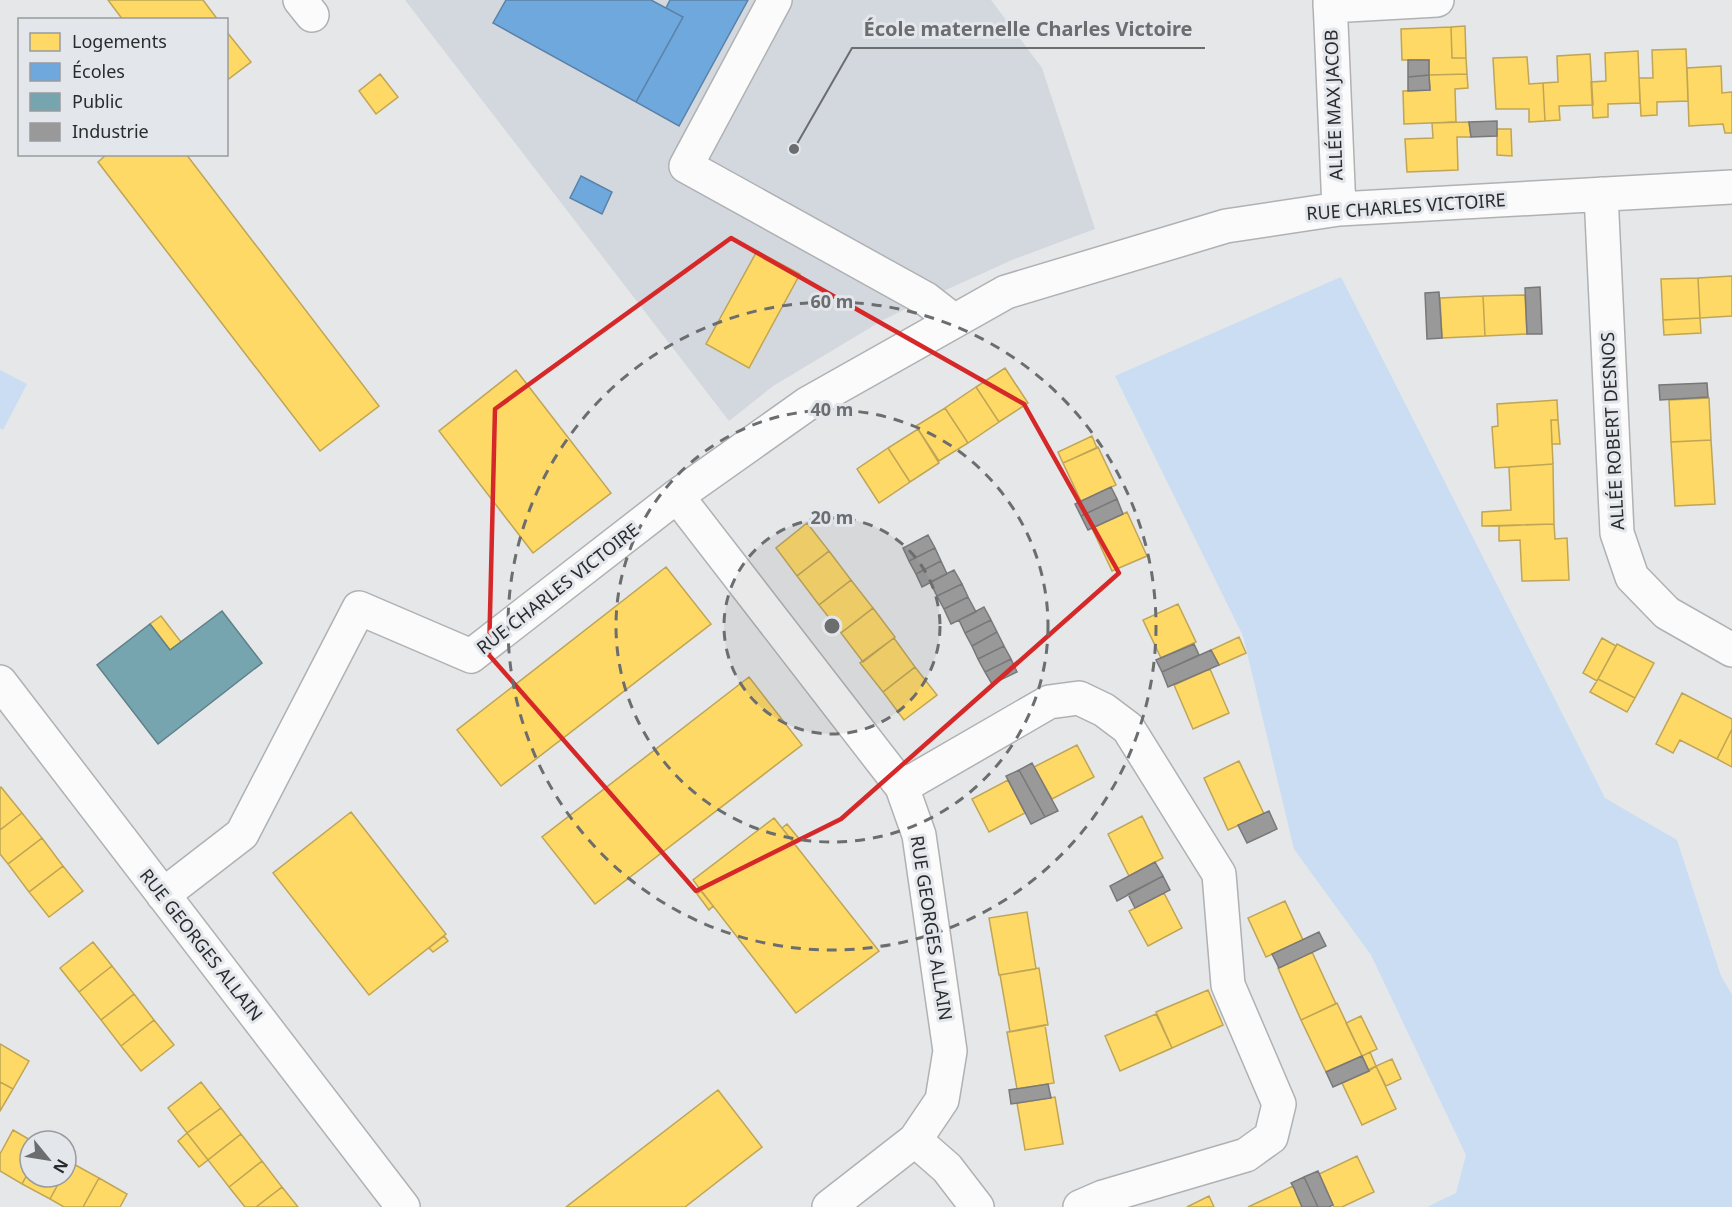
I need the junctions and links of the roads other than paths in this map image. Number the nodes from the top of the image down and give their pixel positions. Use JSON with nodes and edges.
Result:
{"nodes":[{"id":1,"x":775,"y":0,"type":"edge"},
{"id":2,"x":1437,"y":0,"type":"edge"},
{"id":3,"x":1330,"y":3,"type":"edge"},
{"id":4,"x":1732,"y":187,"type":"edge"},
{"id":5,"x":1601,"y":194,"type":"junction"},
{"id":6,"x":1339,"y":209,"type":"junction"},
{"id":7,"x":953,"y":320,"type":"junction"},
{"id":8,"x":677,"y":496,"type":"junction"},
{"id":9,"x":1732,"y":650,"type":"edge"},
{"id":10,"x":0,"y":682,"type":"edge"},
{"id":11,"x":902,"y":787,"type":"junction"},
{"id":12,"x":163,"y":895,"type":"junction"},
{"id":13,"x":915,"y":1140,"type":"junction"},
{"id":14,"x":402,"y":1207,"type":"edge"},
{"id":15,"x":829,"y":1207,"type":"edge"},
{"id":16,"x":977,"y":1207,"type":"edge"},
{"id":17,"x":1080,"y":1207,"type":"edge"}],
"edges":[{"from":1,"to":7,"type":"street"},
{"from":2,"to":3,"type":"street"},
{"from":3,"to":6,"type":"street","name":"ALLÉE MAX JACOB"},
{"from":4,"to":5,"type":"street","name":"RUE CHARLES VICTOIRE"},
{"from":5,"to":6,"type":"street","name":"RUE CHARLES VICTOIRE"},
{"from":5,"to":9,"type":"street","name":"ALLÉE ROBERT DESNOS"},
{"from":6,"to":7,"type":"street","name":"RUE CHARLES VICTOIRE"},
{"from":7,"to":8,"type":"street","name":"RUE CHARLES VICTOIRE"},
{"from":8,"to":11,"type":"street","name":"RUE GEORGES ALLAIN"},
{"from":8,"to":12,"type":"street","name":"RUE CHARLES VICTOIRE"},
{"from":10,"to":12,"type":"street","name":"RUE GEORGES ALLAIN"},
{"from":11,"to":13,"type":"street","name":"RUE GEORGES ALLAIN"},
{"from":11,"to":17,"type":"street"},
{"from":12,"to":14,"type":"street","name":"RUE GEORGES ALLAIN"},
{"from":13,"to":15,"type":"street","name":"RUE GEORGES ALLAIN"},
{"from":13,"to":16,"type":"street"}]}
